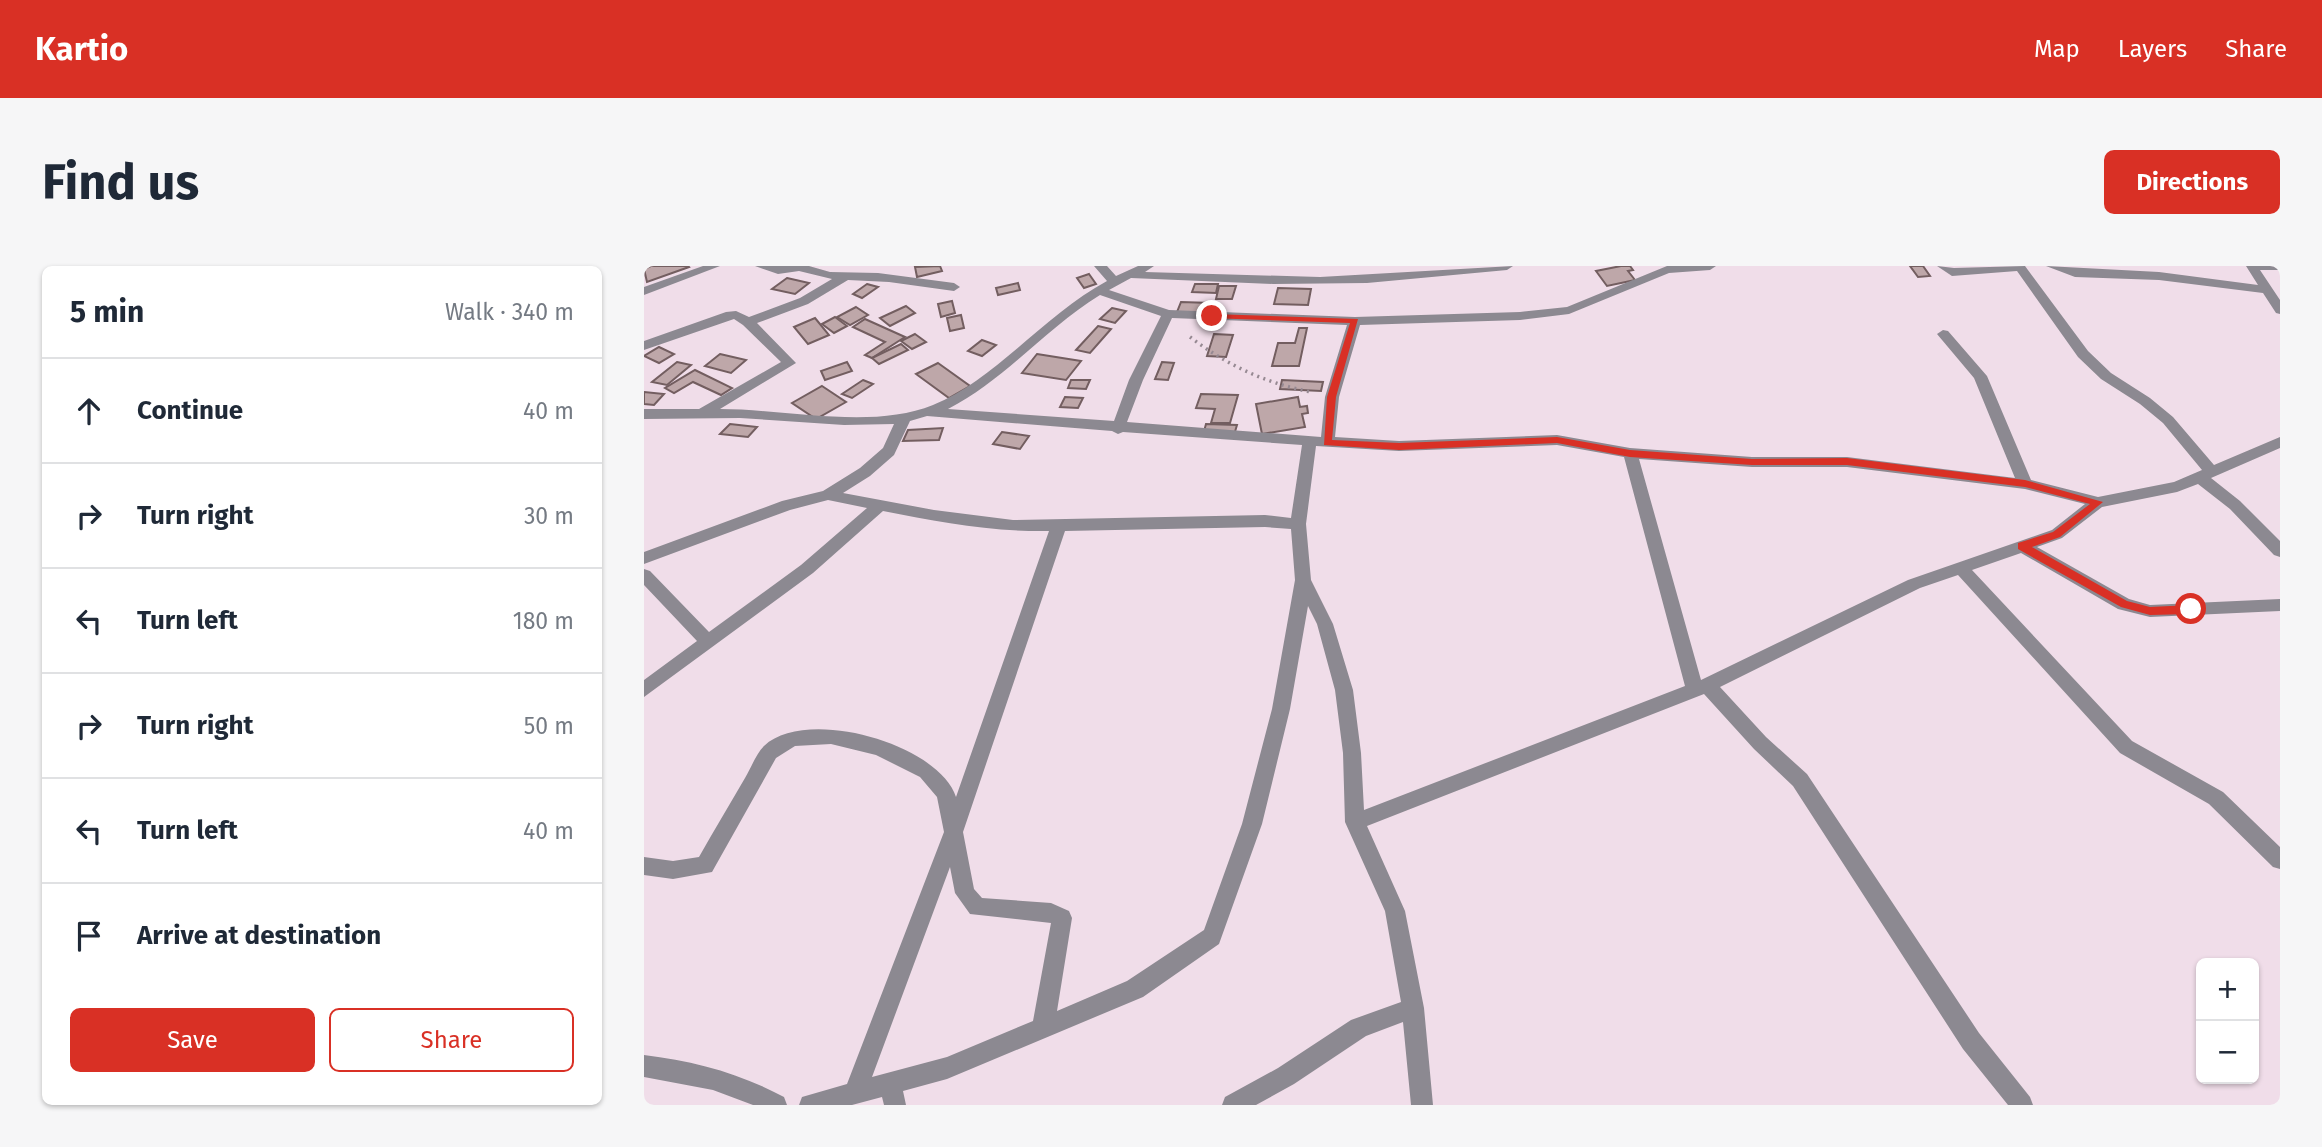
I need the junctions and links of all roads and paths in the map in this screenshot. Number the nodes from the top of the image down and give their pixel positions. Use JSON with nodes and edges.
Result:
{"nodes":[{"id":1,"x":714,"y":266,"type":"edge"},
{"id":2,"x":761,"y":266,"type":"edge"},
{"id":3,"x":1100,"y":266,"type":"edge"},
{"id":4,"x":1148,"y":266,"type":"edge"},
{"id":5,"x":1507,"y":266,"type":"edge"},
{"id":6,"x":1710,"y":266,"type":"edge"},
{"id":7,"x":1943,"y":266,"type":"edge"},
{"id":8,"x":2022,"y":266,"type":"edge"},
{"id":9,"x":2052,"y":266,"type":"edge"},
{"id":10,"x":2280,"y":266,"type":"edge"},
{"id":11,"x":799,"y":267,"type":"edge"},
{"id":12,"x":850,"y":271,"type":"edge"},
{"id":13,"x":1128,"y":275,"type":"junction"},
{"id":14,"x":1115,"y":281,"type":"junction"},
{"id":15,"x":954,"y":287,"type":"dead end"},
{"id":16,"x":2268,"y":290,"type":"junction"},
{"id":17,"x":644,"y":291,"type":"edge"},
{"id":18,"x":1100,"y":291,"type":"junction"},
{"id":19,"x":2280,"y":310,"type":"edge"},
{"id":20,"x":1168,"y":314,"type":"junction"},
{"id":21,"x":1355,"y":321,"type":"junction"},
{"id":22,"x":748,"y":322,"type":"junction"},
{"id":23,"x":1943,"y":334,"type":"dead end"},
{"id":24,"x":644,"y":346,"type":"edge"},
{"id":25,"x":1332,"y":397,"type":"junction"},
{"id":26,"x":928,"y":412,"type":"junction"},
{"id":27,"x":644,"y":414,"type":"edge"},
{"id":28,"x":701,"y":414,"type":"junction"},
{"id":29,"x":904,"y":418,"type":"junction"},
{"id":30,"x":1118,"y":429,"type":"junction"},
{"id":31,"x":1310,"y":441,"type":"junction"},
{"id":32,"x":2280,"y":442,"type":"edge"},
{"id":33,"x":1327,"y":443,"type":"junction"},
{"id":34,"x":1630,"y":453,"type":"junction"},
{"id":35,"x":2206,"y":475,"type":"junction"},
{"id":36,"x":2025,"y":484,"type":"junction"},
{"id":37,"x":828,"y":495,"type":"junction"},
{"id":38,"x":2098,"y":502,"type":"junction"},
{"id":39,"x":878,"y":506,"type":"junction"},
{"id":40,"x":1298,"y":524,"type":"junction"},
{"id":41,"x":1058,"y":527,"type":"junction"},
{"id":42,"x":2022,"y":546,"type":"junction"},
{"id":43,"x":2280,"y":551,"type":"edge"},
{"id":44,"x":644,"y":558,"type":"edge"},
{"id":45,"x":1960,"y":568,"type":"junction"},
{"id":46,"x":644,"y":575,"type":"edge"},
{"id":47,"x":1303,"y":580,"type":"junction"},
{"id":48,"x":2280,"y":605,"type":"edge"},
{"id":49,"x":708,"y":642,"type":"junction"},
{"id":50,"x":1701,"y":687,"type":"junction"},
{"id":51,"x":644,"y":690,"type":"edge"},
{"id":52,"x":1355,"y":822,"type":"junction"},
{"id":53,"x":954,"y":830,"type":"junction"},
{"id":54,"x":2280,"y":860,"type":"edge"},
{"id":55,"x":644,"y":866,"type":"edge"},
{"id":56,"x":1413,"y":1008,"type":"junction"},
{"id":57,"x":1043,"y":1028,"type":"junction"},
{"id":58,"x":644,"y":1066,"type":"edge"},
{"id":59,"x":855,"y":1092,"type":"junction"},
{"id":60,"x":893,"y":1094,"type":"edge"},
{"id":61,"x":776,"y":1105,"type":"edge"},
{"id":62,"x":810,"y":1105,"type":"edge"},
{"id":63,"x":1233,"y":1105,"type":"edge"},
{"id":64,"x":1422,"y":1105,"type":"edge"},
{"id":65,"x":2022,"y":1105,"type":"edge"}],
"edges":[{"from":1,"to":17,"type":"street"},
{"from":2,"to":11,"type":"street"},
{"from":3,"to":14,"type":"street"},
{"from":4,"to":13,"type":"street"},
{"from":5,"to":13,"type":"street"},
{"from":6,"to":21,"type":"street"},
{"from":7,"to":8,"type":"street"},
{"from":8,"to":35,"type":"street"},
{"from":9,"to":16,"type":"street"},
{"from":10,"to":16,"type":"street"},
{"from":11,"to":12,"type":"street"},
{"from":12,"to":15,"type":"street"},
{"from":12,"to":22,"type":"street"},
{"from":13,"to":14,"type":"street"},
{"from":14,"to":18,"type":"street"},
{"from":16,"to":19,"type":"street"},
{"from":18,"to":20,"type":"street"},
{"from":18,"to":26,"type":"street"},
{"from":20,"to":21,"type":"street"},
{"from":20,"to":25,"type":"path"},
{"from":20,"to":30,"type":"street"},
{"from":21,"to":25,"type":"street"},
{"from":22,"to":24,"type":"street"},
{"from":22,"to":28,"type":"street"},
{"from":23,"to":36,"type":"street"},
{"from":25,"to":33,"type":"street"},
{"from":26,"to":29,"type":"street"},
{"from":26,"to":30,"type":"street"},
{"from":27,"to":28,"type":"street"},
{"from":28,"to":29,"type":"street"},
{"from":29,"to":37,"type":"street"},
{"from":30,"to":31,"type":"street"},
{"from":31,"to":33,"type":"street"},
{"from":31,"to":40,"type":"street"},
{"from":32,"to":35,"type":"street"},
{"from":33,"to":34,"type":"street"},
{"from":34,"to":36,"type":"street"},
{"from":34,"to":50,"type":"street"},
{"from":35,"to":38,"type":"street"},
{"from":35,"to":43,"type":"street"},
{"from":36,"to":38,"type":"street"},
{"from":37,"to":39,"type":"street"},
{"from":37,"to":44,"type":"street"},
{"from":38,"to":42,"type":"street"},
{"from":39,"to":41,"type":"street"},
{"from":39,"to":49,"type":"street"},
{"from":40,"to":41,"type":"street"},
{"from":40,"to":47,"type":"street"},
{"from":41,"to":53,"type":"street"},
{"from":42,"to":45,"type":"street"},
{"from":42,"to":48,"type":"street"},
{"from":45,"to":50,"type":"street"},
{"from":45,"to":54,"type":"street"},
{"from":46,"to":49,"type":"street"},
{"from":47,"to":52,"type":"street"},
{"from":47,"to":57,"type":"street"},
{"from":49,"to":51,"type":"street"},
{"from":50,"to":52,"type":"street"},
{"from":50,"to":65,"type":"street"},
{"from":52,"to":56,"type":"street"},
{"from":53,"to":55,"type":"street"},
{"from":53,"to":57,"type":"street"},
{"from":53,"to":59,"type":"street"},
{"from":56,"to":63,"type":"street"},
{"from":56,"to":64,"type":"street"},
{"from":57,"to":60,"type":"street"},
{"from":58,"to":61,"type":"street"},
{"from":59,"to":60,"type":"street"},
{"from":59,"to":62,"type":"street"}]}
